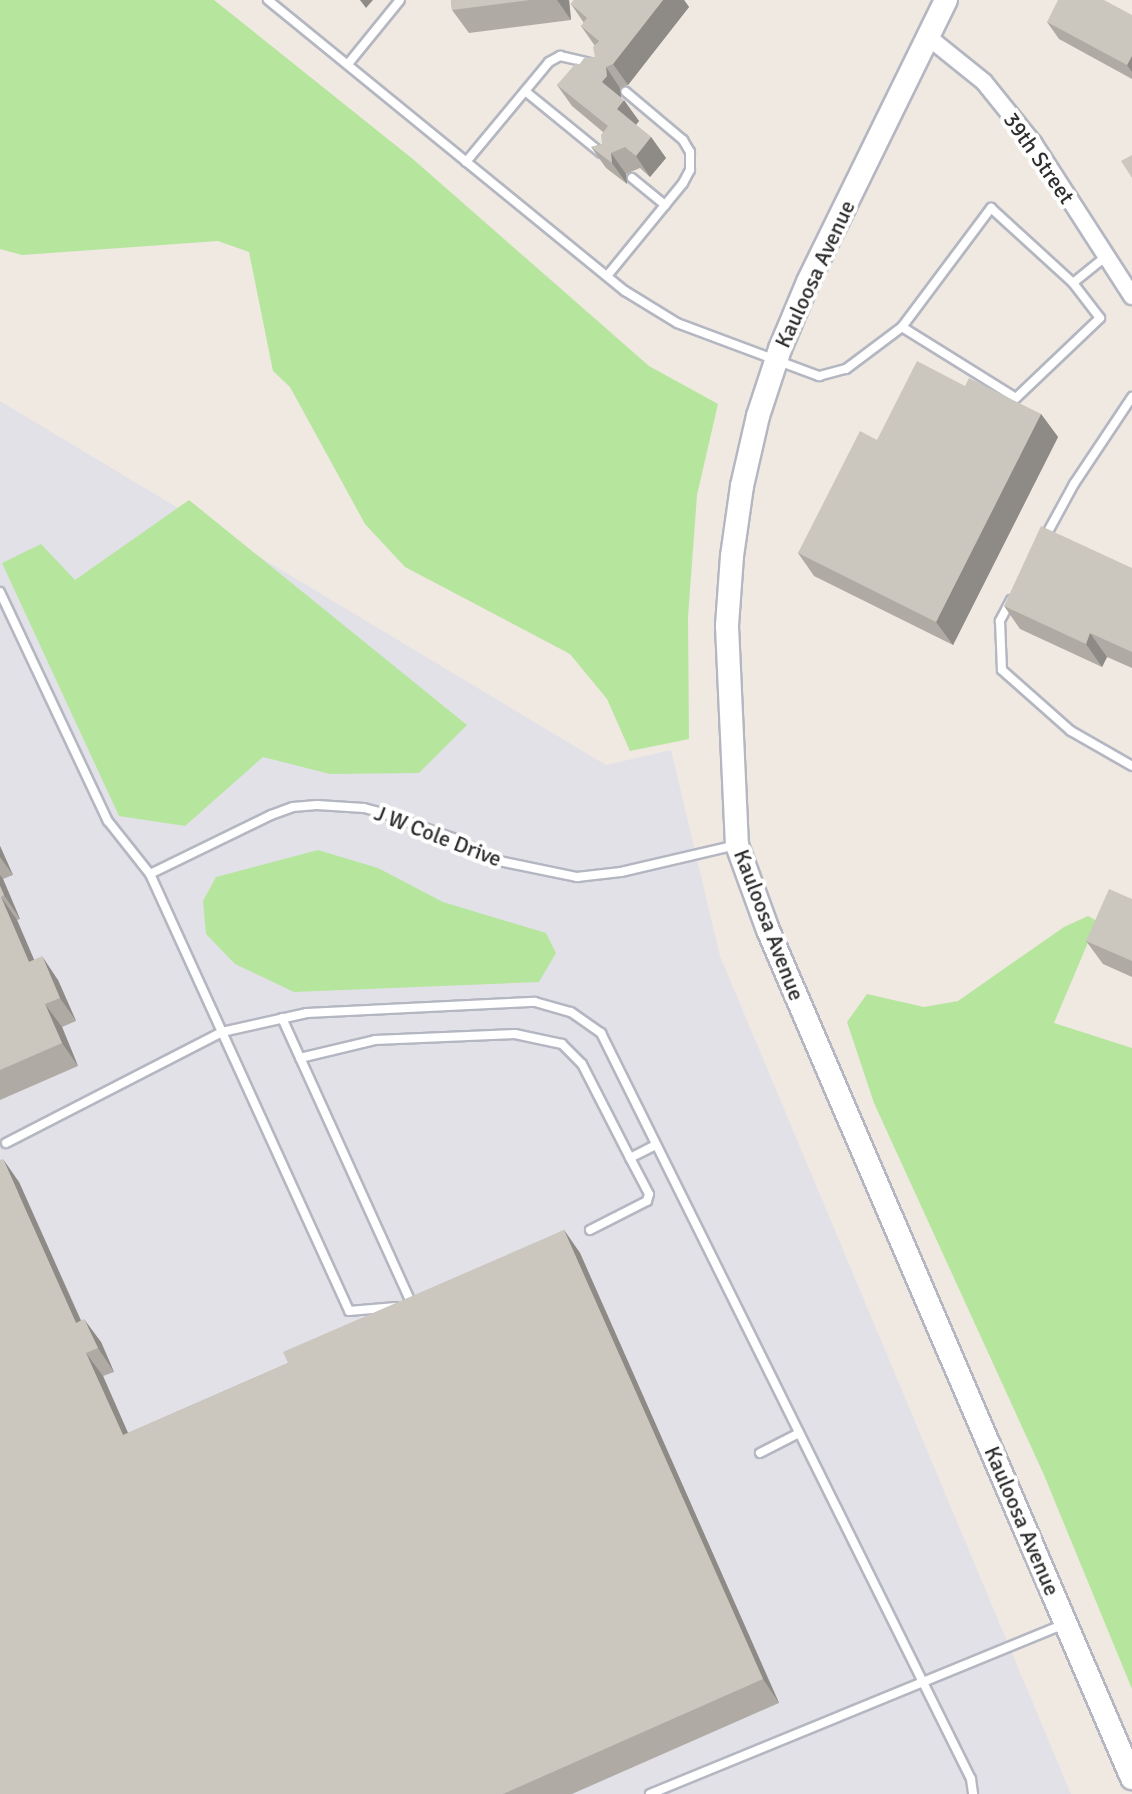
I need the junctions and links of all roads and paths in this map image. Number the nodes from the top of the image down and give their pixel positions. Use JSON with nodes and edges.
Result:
{"nodes":[{"id":1,"x":268,"y":0,"type":"edge"},
{"id":2,"x":400,"y":0,"type":"edge"},
{"id":3,"x":946,"y":0,"type":"edge"},
{"id":4,"x":927,"y":36,"type":"junction"},
{"id":5,"x":348,"y":64,"type":"junction"},
{"id":6,"x":597,"y":68,"type":"edge"},
{"id":7,"x":525,"y":91,"type":"junction"},
{"id":8,"x":626,"y":92,"type":"dead end"},
{"id":9,"x":611,"y":161,"type":"edge"},
{"id":10,"x":466,"y":162,"type":"junction"},
{"id":11,"x":632,"y":178,"type":"dead end"},
{"id":12,"x":665,"y":205,"type":"junction"},
{"id":13,"x":1104,"y":258,"type":"junction"},
{"id":14,"x":607,"y":276,"type":"junction"},
{"id":15,"x":1073,"y":283,"type":"junction"},
{"id":16,"x":1132,"y":296,"type":"edge"},
{"id":17,"x":902,"y":327,"type":"junction"},
{"id":18,"x":776,"y":361,"type":"junction"},
{"id":19,"x":1132,"y":397,"type":"edge"},
{"id":20,"x":1037,"y":552,"type":"edge"},
{"id":21,"x":0,"y":592,"type":"edge"},
{"id":22,"x":1015,"y":593,"type":"edge"},
{"id":23,"x":1132,"y":766,"type":"edge"},
{"id":24,"x":737,"y":845,"type":"junction"},
{"id":25,"x":150,"y":874,"type":"junction"},
{"id":26,"x":282,"y":1018,"type":"junction"},
{"id":27,"x":222,"y":1032,"type":"junction"},
{"id":28,"x":300,"y":1058,"type":"junction"},
{"id":29,"x":6,"y":1143,"type":"dead end"},
{"id":30,"x":656,"y":1145,"type":"junction"},
{"id":31,"x":630,"y":1158,"type":"junction"},
{"id":32,"x":590,"y":1230,"type":"dead end"},
{"id":33,"x":799,"y":1433,"type":"junction"},
{"id":34,"x":760,"y":1453,"type":"dead end"},
{"id":35,"x":1066,"y":1624,"type":"junction"},
{"id":36,"x":922,"y":1681,"type":"junction"},
{"id":37,"x":1132,"y":1778,"type":"edge"},
{"id":38,"x":650,"y":1794,"type":"edge"},
{"id":39,"x":973,"y":1794,"type":"edge"}],
"edges":[{"from":1,"to":5,"type":"lane"},
{"from":2,"to":5,"type":"lane"},
{"from":3,"to":4,"type":"street","name":"Kauloosa Avenue"},
{"from":4,"to":13,"type":"street","name":"39th Street"},
{"from":4,"to":18,"type":"street","name":"Kauloosa Avenue"},
{"from":5,"to":10,"type":"lane"},
{"from":6,"to":7,"type":"lane"},
{"from":7,"to":9,"type":"lane"},
{"from":7,"to":10,"type":"lane"},
{"from":8,"to":12,"type":"lane"},
{"from":10,"to":14,"type":"lane"},
{"from":11,"to":12,"type":"lane"},
{"from":12,"to":14,"type":"lane"},
{"from":13,"to":15,"type":"lane"},
{"from":13,"to":16,"type":"street","name":"39th Street"},
{"from":14,"to":18,"type":"lane"},
{"from":15,"to":17,"type":"lane"},
{"from":15,"to":17,"type":"lane"},
{"from":17,"to":18,"type":"lane"},
{"from":18,"to":24,"type":"street","name":"Kauloosa Avenue"},
{"from":19,"to":20,"type":"lane"},
{"from":21,"to":25,"type":"lane"},
{"from":22,"to":23,"type":"lane"},
{"from":24,"to":25,"type":"lane","name":"J W Cole Drive"},
{"from":24,"to":35,"type":"street","name":"Kauloosa Avenue"},
{"from":25,"to":27,"type":"lane"},
{"from":26,"to":27,"type":"lane"},
{"from":26,"to":28,"type":"lane"},
{"from":26,"to":30,"type":"lane"},
{"from":27,"to":28,"type":"lane"},
{"from":27,"to":29,"type":"lane"},
{"from":28,"to":31,"type":"lane"},
{"from":30,"to":31,"type":"lane"},
{"from":30,"to":33,"type":"lane"},
{"from":31,"to":32,"type":"lane"},
{"from":33,"to":34,"type":"lane"},
{"from":33,"to":36,"type":"lane"},
{"from":35,"to":36,"type":"lane"},
{"from":35,"to":37,"type":"street","name":"Kauloosa Avenue"},
{"from":36,"to":38,"type":"lane"},
{"from":36,"to":39,"type":"lane"}]}
